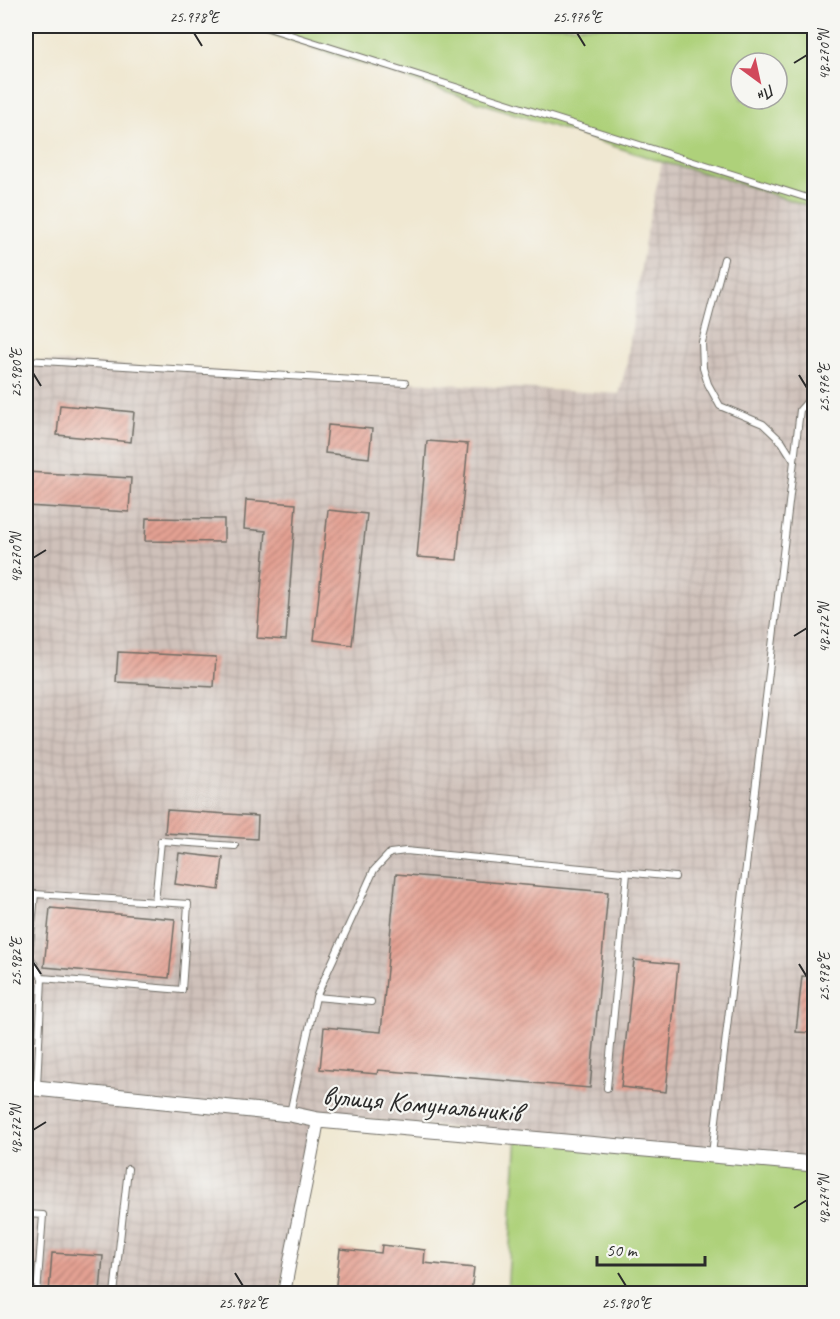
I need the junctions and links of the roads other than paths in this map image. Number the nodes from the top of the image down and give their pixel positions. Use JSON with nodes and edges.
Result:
{"nodes":[{"id":1,"x":262,"y":26,"type":"edge"},
{"id":2,"x":814,"y":200,"type":"edge"},
{"id":3,"x":724,"y":259,"type":"dead end"},
{"id":4,"x":26,"y":360,"type":"edge"},
{"id":5,"x":405,"y":383,"type":"dead end"},
{"id":6,"x":814,"y":394,"type":"edge"},
{"id":7,"x":794,"y":462,"type":"junction"},
{"id":8,"x":235,"y":846,"type":"dead end"},
{"id":9,"x":627,"y":873,"type":"junction"},
{"id":10,"x":675,"y":877,"type":"dead end"},
{"id":11,"x":155,"y":902,"type":"junction"},
{"id":12,"x":42,"y":978,"type":"junction"},
{"id":13,"x":316,"y":997,"type":"junction"},
{"id":14,"x":371,"y":1002,"type":"dead end"},
{"id":15,"x":31,"y":1087,"type":"edge"},
{"id":16,"x":607,"y":1088,"type":"dead end"},
{"id":17,"x":290,"y":1114,"type":"junction"},
{"id":18,"x":318,"y":1120,"type":"junction"},
{"id":19,"x":711,"y":1155,"type":"junction"},
{"id":20,"x":814,"y":1164,"type":"edge"},
{"id":21,"x":128,"y":1169,"type":"dead end"},
{"id":22,"x":26,"y":1214,"type":"edge"},
{"id":23,"x":37,"y":1293,"type":"edge"},
{"id":24,"x":114,"y":1293,"type":"edge"},
{"id":25,"x":284,"y":1293,"type":"edge"}],
"edges":[{"from":1,"to":2,"type":"lane"},
{"from":3,"to":7,"type":"lane"},
{"from":4,"to":5,"type":"lane"},
{"from":6,"to":7,"type":"lane"},
{"from":7,"to":19,"type":"lane"},
{"from":8,"to":11,"type":"lane"},
{"from":9,"to":10,"type":"lane"},
{"from":9,"to":13,"type":"lane"},
{"from":9,"to":16,"type":"lane"},
{"from":11,"to":12,"type":"lane"},
{"from":11,"to":12,"type":"lane"},
{"from":12,"to":15,"type":"lane"},
{"from":13,"to":14,"type":"lane"},
{"from":13,"to":17,"type":"lane"},
{"from":15,"to":17,"type":"street","name":"вулиця Комунальників"},
{"from":17,"to":18,"type":"street","name":"вулиця Комунальників"},
{"from":18,"to":19,"type":"street","name":"вулиця Комунальників"},
{"from":18,"to":25,"type":"street"},
{"from":19,"to":20,"type":"street","name":"вулиця Комунальників"},
{"from":21,"to":24,"type":"lane"},
{"from":22,"to":23,"type":"lane"}]}
